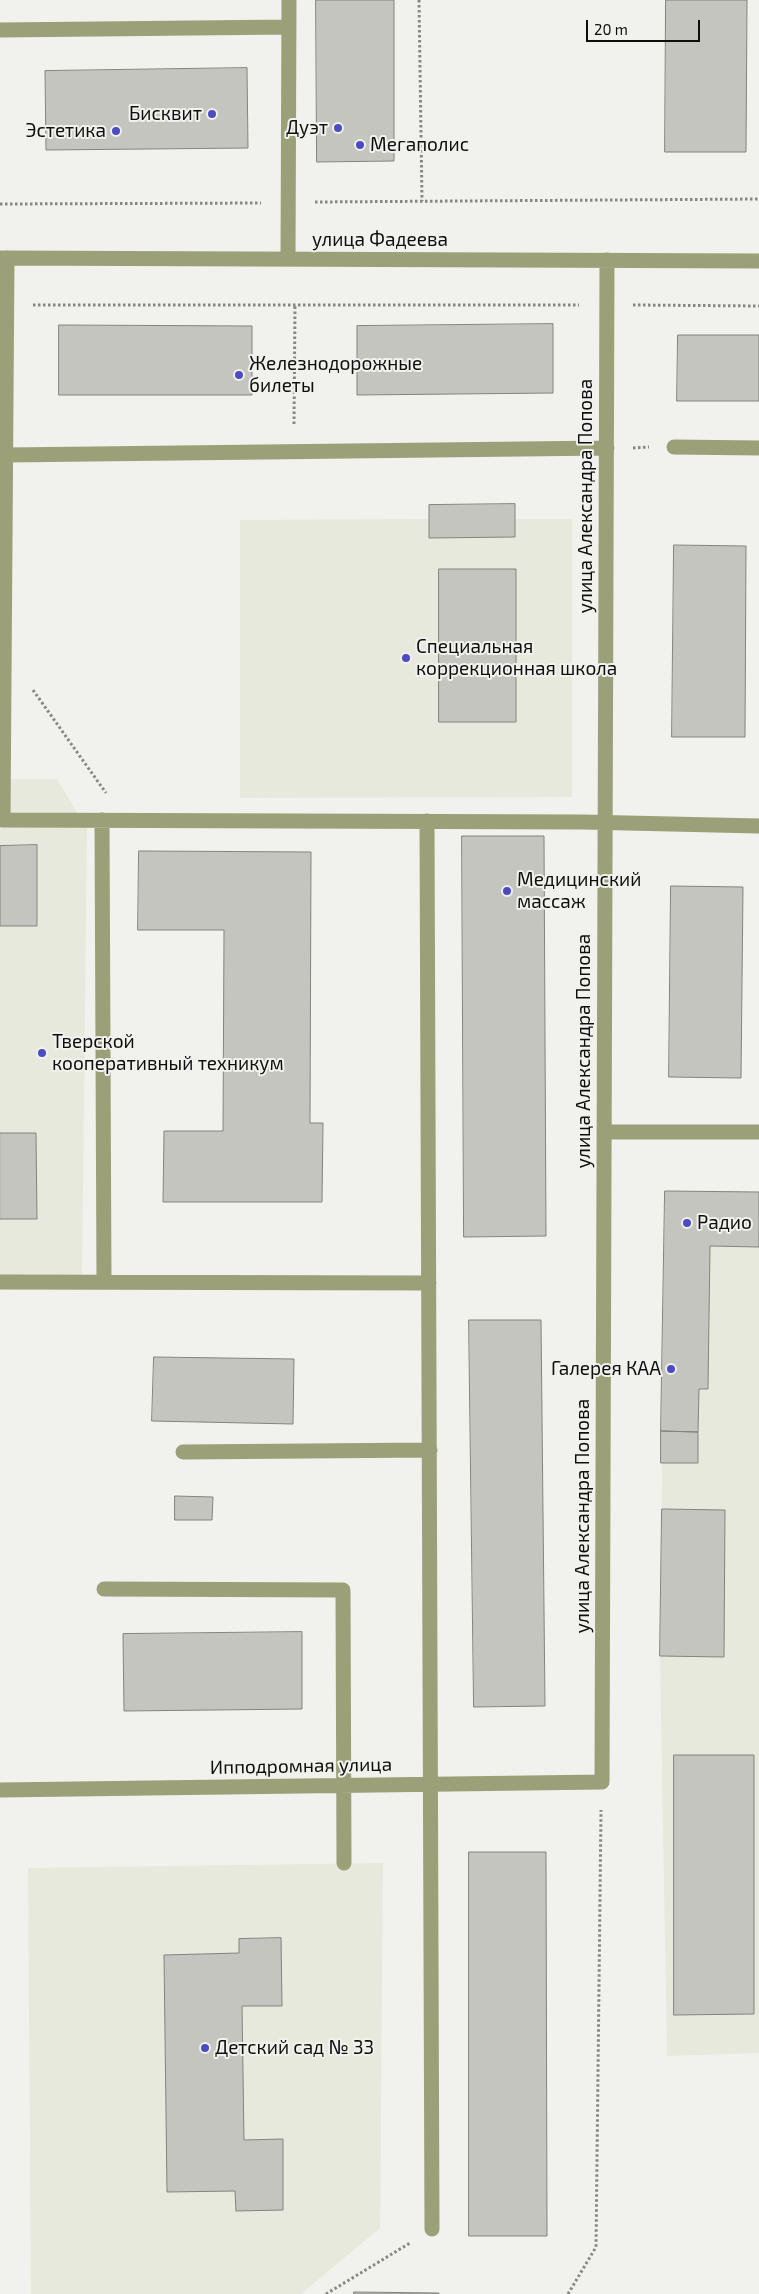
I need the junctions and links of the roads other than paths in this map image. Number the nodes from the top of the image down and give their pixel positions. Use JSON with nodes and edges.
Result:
{"nodes":[{"id":1,"x":290,"y":0,"type":"edge"},
{"id":2,"x":289,"y":27,"type":"junction"},
{"id":3,"x":0,"y":30,"type":"edge"},
{"id":4,"x":4,"y":258,"type":"edge"},
{"id":5,"x":288,"y":259,"type":"junction"},
{"id":6,"x":607,"y":260,"type":"junction"},
{"id":7,"x":759,"y":261,"type":"edge"},
{"id":8,"x":674,"y":447,"type":"road end"},
{"id":9,"x":606,"y":448,"type":"junction"},
{"id":10,"x":759,"y":448,"type":"edge"},
{"id":11,"x":6,"y":455,"type":"junction"},
{"id":12,"x":2,"y":793,"type":"edge"},
{"id":13,"x":102,"y":820,"type":"junction"},
{"id":14,"x":427,"y":821,"type":"junction"},
{"id":15,"x":605,"y":823,"type":"junction"},
{"id":16,"x":759,"y":826,"type":"edge"},
{"id":17,"x":604,"y":1132,"type":"junction"},
{"id":18,"x":759,"y":1132,"type":"edge"},
{"id":19,"x":0,"y":1282,"type":"edge"},
{"id":20,"x":104,"y":1282,"type":"junction"},
{"id":21,"x":429,"y":1283,"type":"junction"},
{"id":22,"x":430,"y":1450,"type":"junction"},
{"id":23,"x":183,"y":1452,"type":"dead end"},
{"id":24,"x":104,"y":1589,"type":"dead end"},
{"id":25,"x":602,"y":1782,"type":"joint"},
{"id":26,"x":431,"y":1784,"type":"junction"},
{"id":27,"x":343,"y":1785,"type":"junction"},
{"id":28,"x":0,"y":1790,"type":"edge"},
{"id":29,"x":344,"y":1863,"type":"dead end"},
{"id":30,"x":432,"y":2229,"type":"road end"}],
"edges":[{"from":1,"to":2,"type":"street"},
{"from":2,"to":3,"type":"street"},
{"from":2,"to":5,"type":"street"},
{"from":4,"to":5,"type":"street","name":"улица Фадеева"},
{"from":4,"to":11,"type":"street"},
{"from":5,"to":6,"type":"street","name":"улица Фадеева"},
{"from":6,"to":7,"type":"street","name":"улица Фадеева"},
{"from":6,"to":9,"type":"street","name":"улица Александра Попова"},
{"from":8,"to":10,"type":"street"},
{"from":9,"to":11,"type":"street"},
{"from":9,"to":15,"type":"street","name":"улица Александра Попова"},
{"from":11,"to":12,"type":"street"},
{"from":12,"to":13,"type":"street"},
{"from":13,"to":14,"type":"street"},
{"from":13,"to":20,"type":"street"},
{"from":14,"to":15,"type":"street"},
{"from":14,"to":21,"type":"street"},
{"from":15,"to":16,"type":"street"},
{"from":15,"to":17,"type":"street","name":"улица Александра Попова"},
{"from":17,"to":18,"type":"street"},
{"from":17,"to":25,"type":"street","name":"улица Александра Попова"},
{"from":19,"to":20,"type":"street"},
{"from":20,"to":21,"type":"street"},
{"from":21,"to":22,"type":"street"},
{"from":22,"to":23,"type":"street"},
{"from":22,"to":26,"type":"street"},
{"from":24,"to":27,"type":"street"},
{"from":25,"to":26,"type":"street","name":"Ипподромная улица"},
{"from":26,"to":27,"type":"street","name":"Ипподромная улица"},
{"from":26,"to":30,"type":"street"},
{"from":27,"to":28,"type":"street","name":"Ипподромная улица"},
{"from":27,"to":29,"type":"street"}]}
